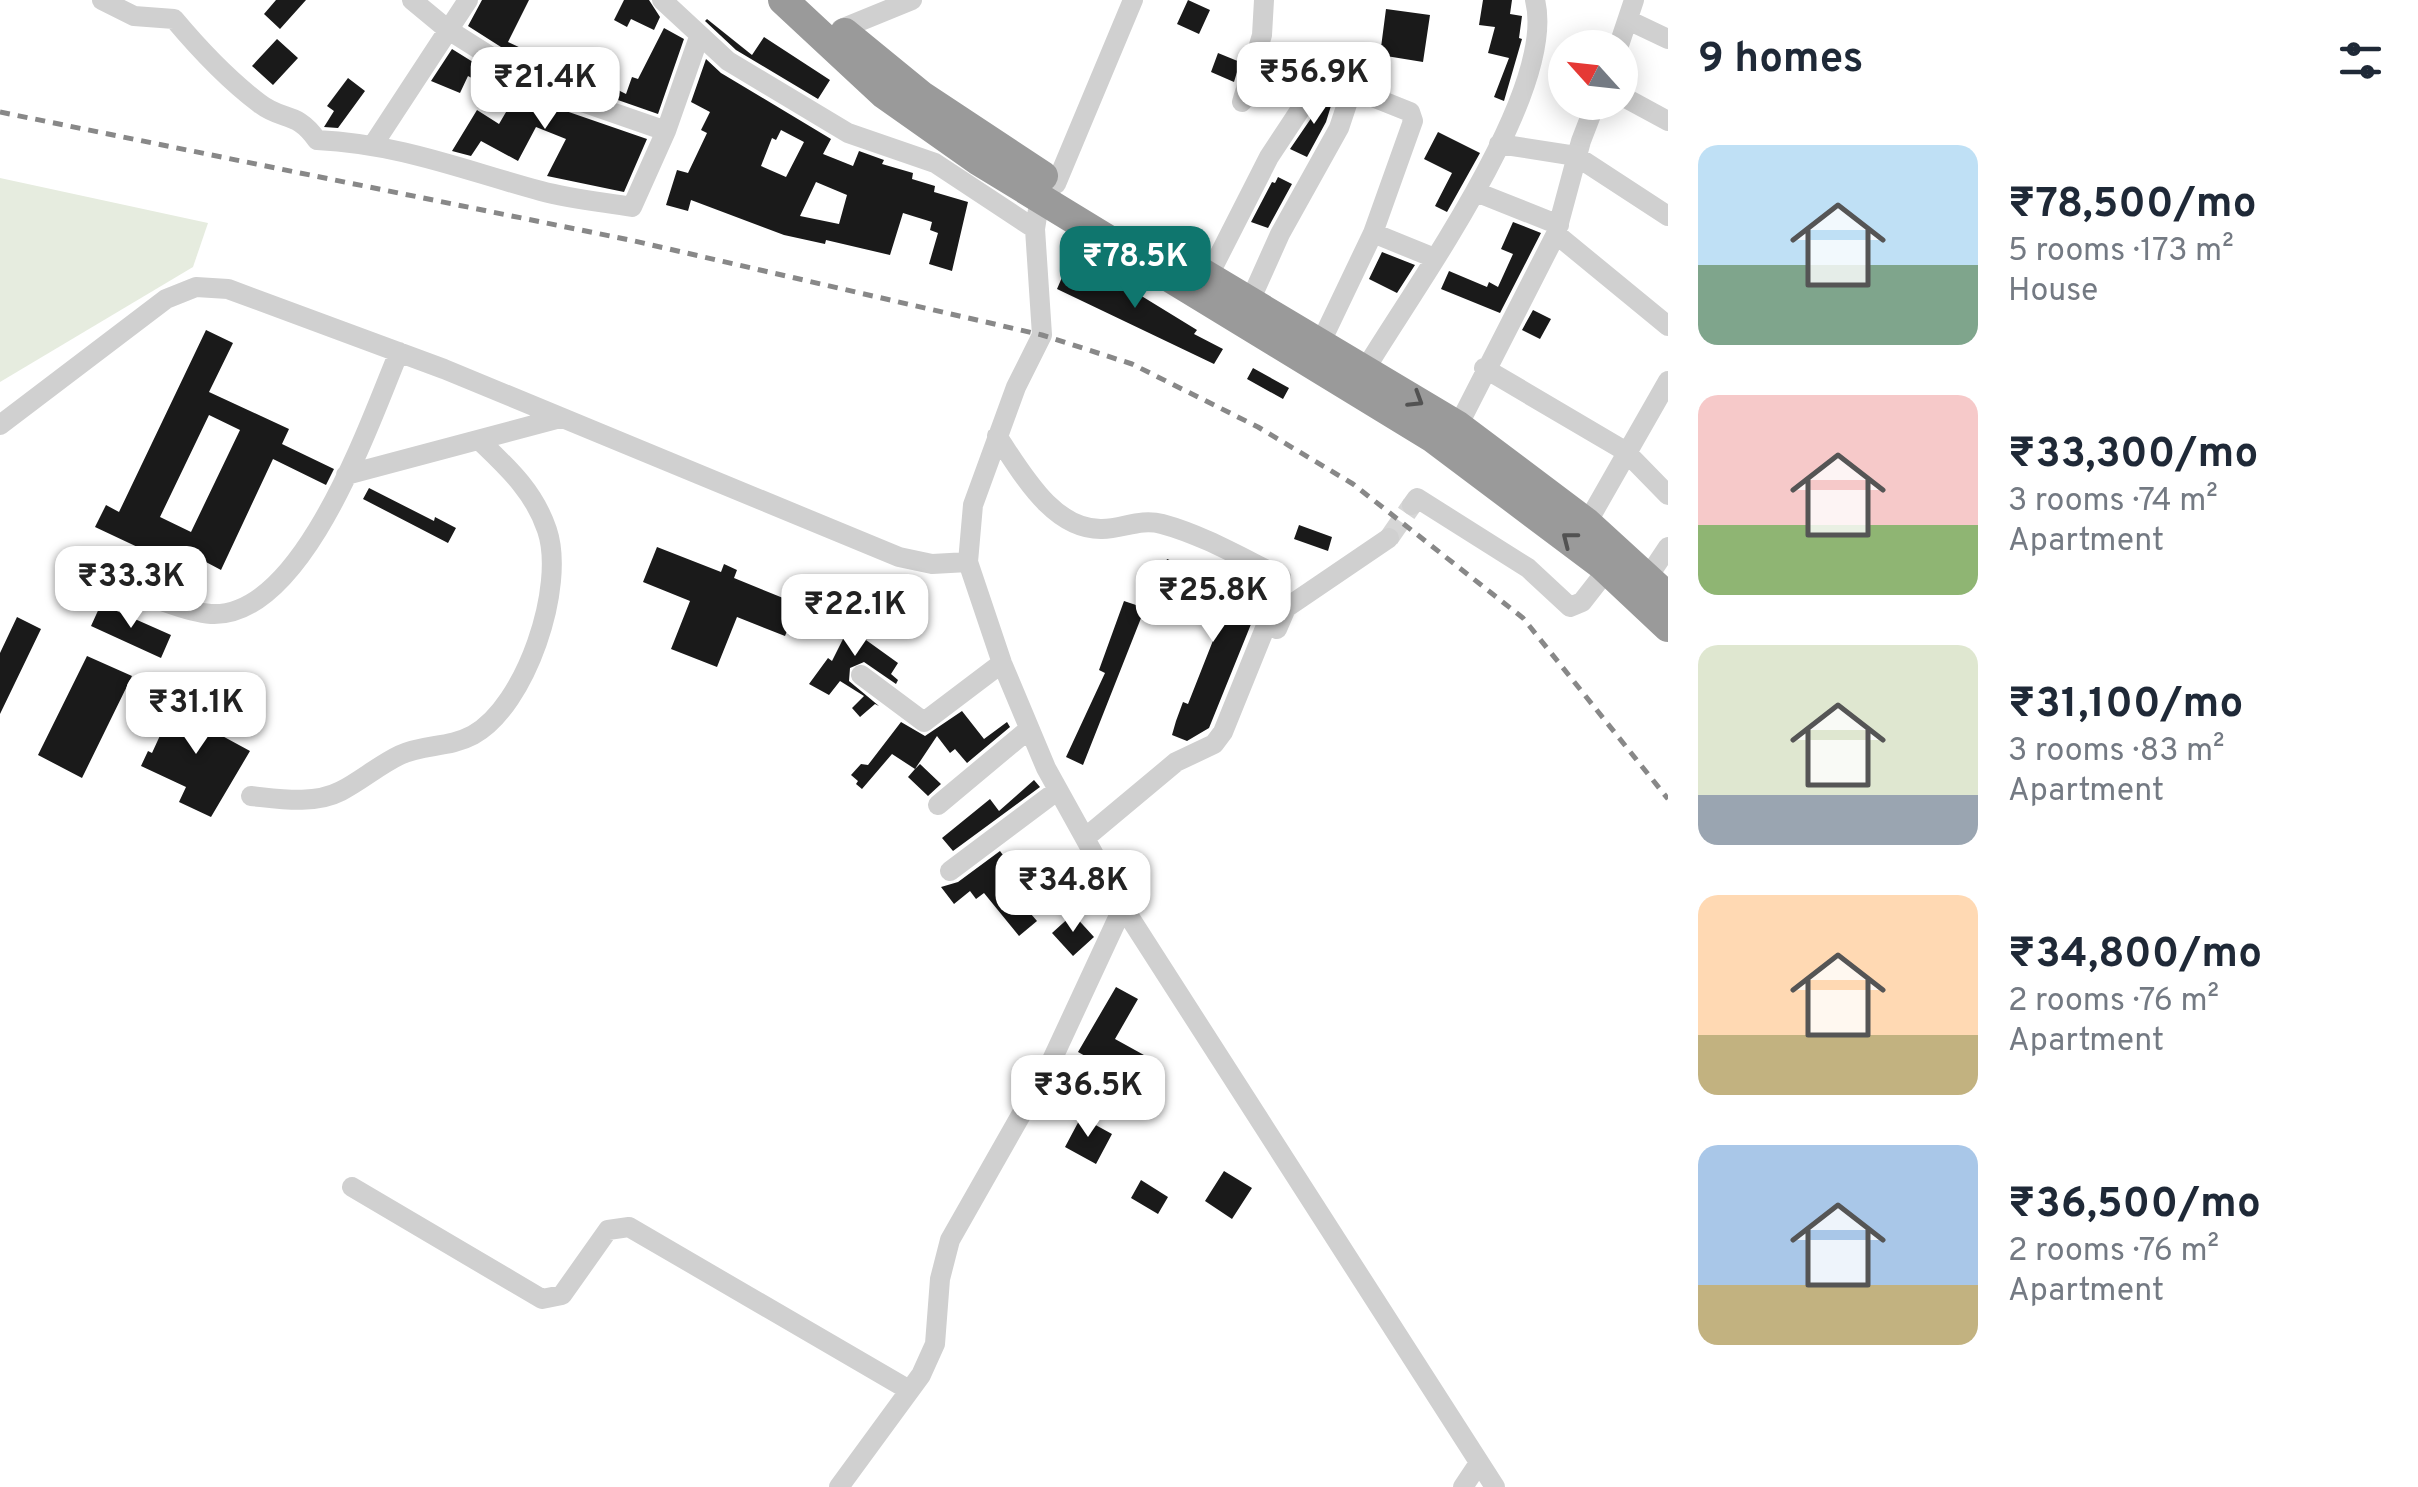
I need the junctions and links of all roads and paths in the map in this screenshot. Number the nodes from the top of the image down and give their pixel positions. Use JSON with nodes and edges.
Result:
{"nodes":[{"id":1,"x":102,"y":0,"type":"edge"},
{"id":2,"x":412,"y":0,"type":"edge"},
{"id":3,"x":468,"y":0,"type":"edge"},
{"id":4,"x":783,"y":0,"type":"edge"},
{"id":5,"x":810,"y":0,"type":"edge"},
{"id":6,"x":912,"y":0,"type":"edge"},
{"id":7,"x":1133,"y":0,"type":"edge"},
{"id":8,"x":1264,"y":0,"type":"edge"},
{"id":9,"x":1535,"y":0,"type":"edge"},
{"id":10,"x":666,"y":1,"type":"edge"},
{"id":11,"x":1631,"y":10,"type":"edge"},
{"id":12,"x":447,"y":28,"type":"junction"},
{"id":13,"x":841,"y":29,"type":"junction"},
{"id":14,"x":698,"y":38,"type":"junction"},
{"id":15,"x":1668,"y":39,"type":"edge"},
{"id":16,"x":1280,"y":66,"type":"dead end"},
{"id":17,"x":1316,"y":74,"type":"junction"},
{"id":18,"x":1352,"y":89,"type":"junction"},
{"id":19,"x":1242,"y":102,"type":"dead end"},
{"id":20,"x":1638,"y":104,"type":"edge"},
{"id":21,"x":1589,"y":120,"type":"edge"},
{"id":22,"x":1668,"y":122,"type":"edge"},
{"id":23,"x":666,"y":131,"type":"junction"},
{"id":24,"x":1499,"y":144,"type":"junction"},
{"id":25,"x":373,"y":145,"type":"junction"},
{"id":26,"x":1576,"y":156,"type":"junction"},
{"id":27,"x":1048,"y":190,"type":"junction"},
{"id":28,"x":1476,"y":192,"type":"junction"},
{"id":29,"x":1668,"y":216,"type":"edge"},
{"id":30,"x":1035,"y":229,"type":"junction"},
{"id":31,"x":1557,"y":229,"type":"junction"},
{"id":32,"x":1373,"y":233,"type":"junction"},
{"id":33,"x":1432,"y":258,"type":"junction"},
{"id":34,"x":1208,"y":277,"type":"junction"},
{"id":35,"x":1250,"y":302,"type":"junction"},
{"id":36,"x":1668,"y":326,"type":"edge"},
{"id":37,"x":1322,"y":342,"type":"junction"},
{"id":38,"x":399,"y":352,"type":"junction"},
{"id":39,"x":1366,"y":368,"type":"junction"},
{"id":40,"x":1484,"y":368,"type":"junction"},
{"id":41,"x":1668,"y":381,"type":"edge"},
{"id":42,"x":560,"y":418,"type":"junction"},
{"id":43,"x":0,"y":425,"type":"edge"},
{"id":44,"x":1458,"y":426,"type":"junction"},
{"id":45,"x":997,"y":436,"type":"junction"},
{"id":46,"x":478,"y":440,"type":"junction"},
{"id":47,"x":1624,"y":452,"type":"junction"},
{"id":48,"x":346,"y":475,"type":"junction"},
{"id":49,"x":1668,"y":495,"type":"edge"},
{"id":50,"x":1412,"y":505,"type":"dead end"},
{"id":51,"x":1587,"y":522,"type":"junction"},
{"id":52,"x":1389,"y":538,"type":"tunnel mouth"},
{"id":53,"x":1668,"y":547,"type":"edge"},
{"id":54,"x":968,"y":562,"type":"junction"},
{"id":55,"x":81,"y":568,"type":"dead end"},
{"id":56,"x":1608,"y":570,"type":"junction"},
{"id":57,"x":1658,"y":587,"type":"edge"},
{"id":58,"x":1668,"y":627,"type":"edge"},
{"id":59,"x":1002,"y":663,"type":"junction"},
{"id":60,"x":861,"y":675,"type":"dead end"},
{"id":61,"x":1029,"y":729,"type":"junction"},
{"id":62,"x":1223,"y":732,"type":"junction"},
{"id":63,"x":1058,"y":790,"type":"junction"},
{"id":64,"x":251,"y":796,"type":"dead end"},
{"id":65,"x":938,"y":805,"type":"dead end"},
{"id":66,"x":1084,"y":838,"type":"junction"},
{"id":67,"x":950,"y":870,"type":"dead end"},
{"id":68,"x":1123,"y":907,"type":"junction"},
{"id":69,"x":352,"y":1186,"type":"dead end"},
{"id":70,"x":909,"y":1390,"type":"junction"},
{"id":71,"x":1479,"y":1463,"type":"junction"},
{"id":72,"x":839,"y":1487,"type":"edge"},
{"id":73,"x":1463,"y":1487,"type":"edge"},
{"id":74,"x":1494,"y":1487,"type":"edge"}],
"edges":[{"from":1,"to":25,"type":"street"},
{"from":2,"to":12,"type":"street"},
{"from":3,"to":12,"type":"street"},
{"from":4,"to":27,"type":"highway"},
{"from":5,"to":13,"type":"highway"},
{"from":6,"to":13,"type":"street"},
{"from":7,"to":27,"type":"street"},
{"from":8,"to":19,"type":"street"},
{"from":9,"to":24,"type":"street"},
{"from":10,"to":14,"type":"street"},
{"from":11,"to":15,"type":"street"},
{"from":12,"to":23,"type":"street"},
{"from":12,"to":25,"type":"street"},
{"from":13,"to":27,"type":"highway"},
{"from":14,"to":23,"type":"street"},
{"from":14,"to":30,"type":"street"},
{"from":16,"to":17,"type":"street"},
{"from":17,"to":18,"type":"street"},
{"from":17,"to":34,"type":"street"},
{"from":18,"to":32,"type":"street"},
{"from":18,"to":35,"type":"street"},
{"from":20,"to":22,"type":"street"},
{"from":21,"to":26,"type":"street"},
{"from":23,"to":25,"type":"street"},
{"from":24,"to":26,"type":"street"},
{"from":24,"to":28,"type":"street"},
{"from":26,"to":29,"type":"street"},
{"from":26,"to":31,"type":"street"},
{"from":27,"to":30,"type":"street"},
{"from":27,"to":34,"type":"highway"},
{"from":56,"to":27,"type":"highway","one_way":true},
{"from":28,"to":31,"type":"street"},
{"from":28,"to":33,"type":"street"},
{"from":30,"to":45,"type":"street"},
{"from":31,"to":36,"type":"street"},
{"from":31,"to":40,"type":"street"},
{"from":32,"to":33,"type":"street"},
{"from":32,"to":37,"type":"street"},
{"from":33,"to":39,"type":"street"},
{"from":34,"to":35,"type":"highway"},
{"from":35,"to":37,"type":"highway"},
{"from":37,"to":39,"type":"highway"},
{"from":38,"to":42,"type":"street"},
{"from":38,"to":43,"type":"street"},
{"from":38,"to":48,"type":"street"},
{"from":39,"to":44,"type":"highway","one_way":true},
{"from":40,"to":44,"type":"street"},
{"from":40,"to":47,"type":"street"},
{"from":41,"to":47,"type":"street"},
{"from":42,"to":46,"type":"street"},
{"from":42,"to":54,"type":"street"},
{"from":44,"to":51,"type":"highway"},
{"from":45,"to":54,"type":"street"},
{"from":45,"to":62,"type":"street"},
{"from":46,"to":48,"type":"street"},
{"from":46,"to":64,"type":"street"},
{"from":47,"to":49,"type":"street"},
{"from":47,"to":51,"type":"street"},
{"from":48,"to":55,"type":"street"},
{"from":50,"to":56,"type":"street"},
{"from":51,"to":57,"type":"highway"},
{"from":52,"to":62,"type":"street"},
{"from":53,"to":57,"type":"street"},
{"from":54,"to":59,"type":"street"},
{"from":56,"to":58,"type":"highway"},
{"from":59,"to":60,"type":"street"},
{"from":59,"to":61,"type":"street"},
{"from":61,"to":63,"type":"street"},
{"from":61,"to":65,"type":"street"},
{"from":62,"to":66,"type":"street"},
{"from":63,"to":66,"type":"street"},
{"from":63,"to":67,"type":"street"},
{"from":66,"to":68,"type":"street"},
{"from":68,"to":70,"type":"street"},
{"from":68,"to":71,"type":"street"},
{"from":69,"to":70,"type":"street"},
{"from":70,"to":72,"type":"street"},
{"from":71,"to":73,"type":"street"},
{"from":71,"to":74,"type":"street"}]}
